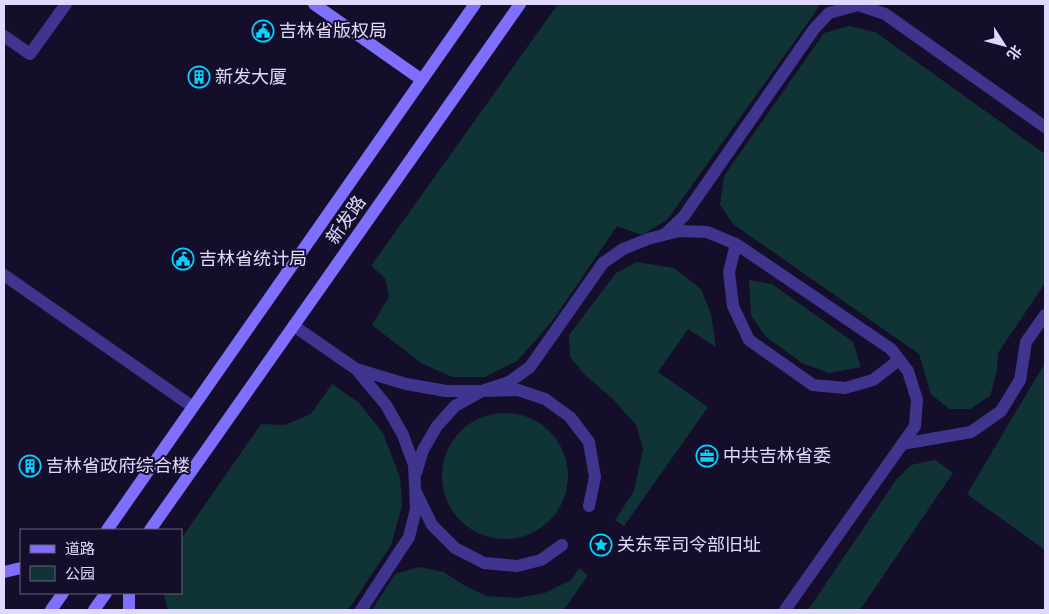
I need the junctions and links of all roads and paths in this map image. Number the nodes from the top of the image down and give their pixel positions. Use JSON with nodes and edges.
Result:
{"nodes":[{"id":1,"x":66,"y":4,"type":"edge"},
{"id":2,"x":314,"y":4,"type":"edge"},
{"id":3,"x":475,"y":4,"type":"edge"},
{"id":4,"x":520,"y":4,"type":"edge"},
{"id":5,"x":847,"y":6,"type":"edge"},
{"id":6,"x":4,"y":36,"type":"edge"},
{"id":7,"x":422,"y":80,"type":"junction"},
{"id":8,"x":1045,"y":127,"type":"edge"},
{"id":9,"x":664,"y":235,"type":"junction"},
{"id":10,"x":736,"y":244,"type":"junction"},
{"id":11,"x":4,"y":275,"type":"edge"},
{"id":12,"x":1045,"y":315,"type":"edge"},
{"id":13,"x":294,"y":326,"type":"junction"},
{"id":14,"x":899,"y":360,"type":"junction"},
{"id":15,"x":356,"y":368,"type":"junction"},
{"id":16,"x":482,"y":391,"type":"junction"},
{"id":17,"x":193,"y":408,"type":"junction"},
{"id":18,"x":902,"y":444,"type":"junction"},
{"id":19,"x":415,"y":484,"type":"junction"},
{"id":20,"x":589,"y":506,"type":"dead end"},
{"id":21,"x":108,"y":529,"type":"edge"},
{"id":22,"x":151,"y":529,"type":"edge"},
{"id":23,"x":562,"y":545,"type":"dead end"},
{"id":24,"x":20,"y":568,"type":"edge"},
{"id":25,"x":4,"y":572,"type":"edge"},
{"id":26,"x":62,"y":594,"type":"edge"},
{"id":27,"x":105,"y":594,"type":"edge"},
{"id":28,"x":128,"y":594,"type":"edge"},
{"id":29,"x":51,"y":610,"type":"edge"},
{"id":30,"x":94,"y":610,"type":"edge"},
{"id":31,"x":129,"y":610,"type":"edge"},
{"id":32,"x":361,"y":610,"type":"edge"},
{"id":33,"x":785,"y":610,"type":"edge"}],
"edges":[{"from":1,"to":6,"type":"lane"},
{"from":2,"to":7,"type":"main road"},
{"from":3,"to":7,"type":"main road","name":"新发路"},
{"from":4,"to":13,"type":"main road","name":"新发路"},
{"from":5,"to":8,"type":"lane"},
{"from":5,"to":9,"type":"lane"},
{"from":7,"to":17,"type":"main road","name":"新发路"},
{"from":9,"to":10,"type":"lane"},
{"from":9,"to":16,"type":"lane"},
{"from":10,"to":14,"type":"lane"},
{"from":10,"to":14,"type":"lane"},
{"from":11,"to":17,"type":"lane"},
{"from":12,"to":18,"type":"lane"},
{"from":13,"to":15,"type":"lane"},
{"from":13,"to":22,"type":"main road","name":"新发路"},
{"from":14,"to":18,"type":"lane"},
{"from":15,"to":16,"type":"lane"},
{"from":15,"to":19,"type":"lane"},
{"from":16,"to":19,"type":"lane"},
{"from":16,"to":20,"type":"lane"},
{"from":17,"to":21,"type":"main road","name":"新发路"},
{"from":18,"to":33,"type":"lane"},
{"from":19,"to":23,"type":"lane"},
{"from":19,"to":32,"type":"lane"},
{"from":24,"to":25,"type":"main road"},
{"from":26,"to":29,"type":"main road"},
{"from":27,"to":30,"type":"main road"},
{"from":28,"to":31,"type":"main road"}]}
